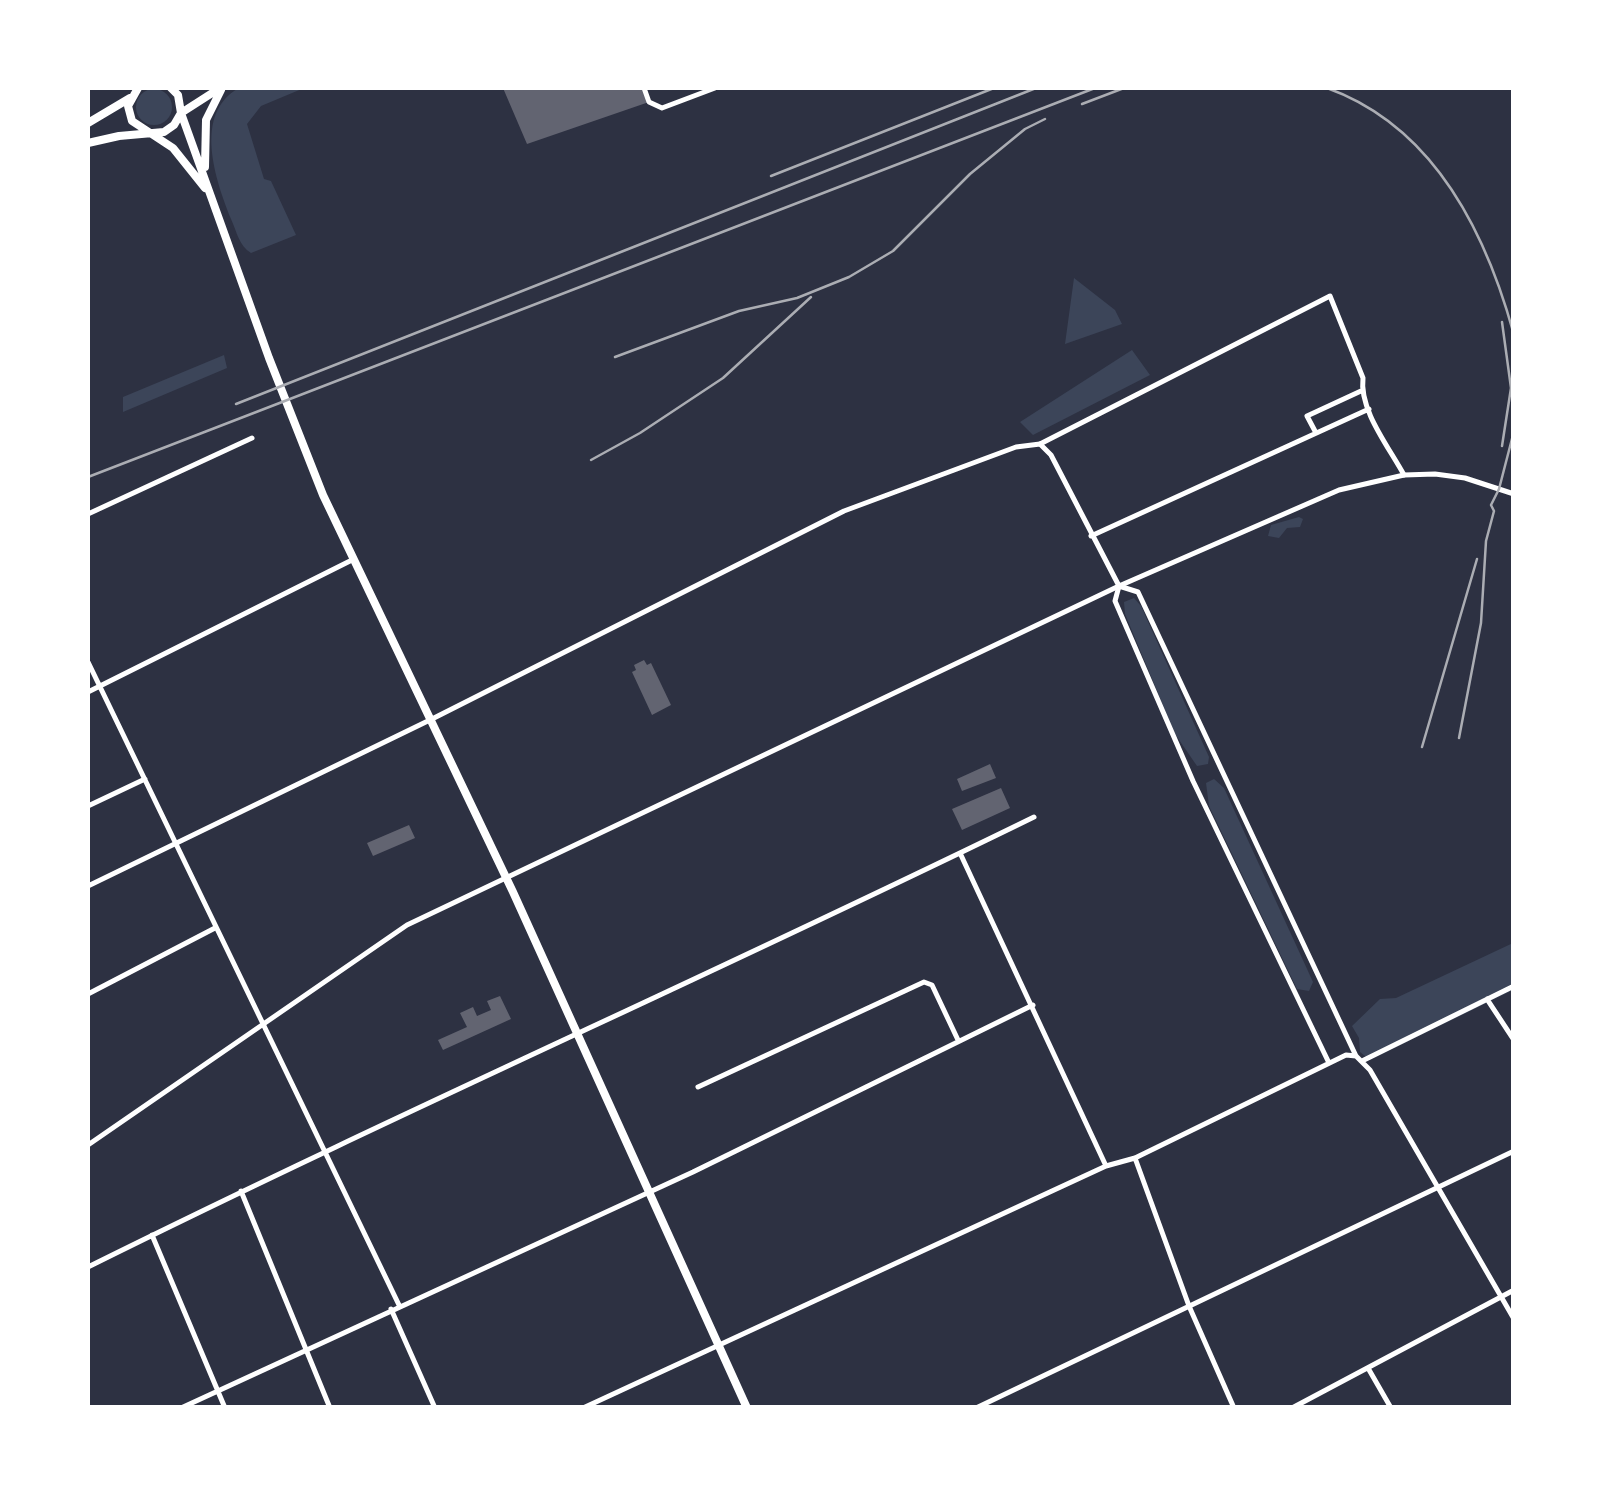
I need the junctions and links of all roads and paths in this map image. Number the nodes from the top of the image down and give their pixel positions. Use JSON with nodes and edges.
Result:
{"nodes":[{"id":1,"x":127,"y":88,"type":"edge"},
{"id":2,"x":138,"y":88,"type":"edge"},
{"id":3,"x":171,"y":88,"type":"edge"},
{"id":4,"x":222,"y":88,"type":"edge"},
{"id":5,"x":644,"y":88,"type":"edge"},
{"id":6,"x":716,"y":88,"type":"edge"},
{"id":7,"x":130,"y":98,"type":"junction"},
{"id":8,"x":181,"y":113,"type":"junction"},
{"id":9,"x":88,"y":122,"type":"edge"},
{"id":10,"x":151,"y":134,"type":"junction"},
{"id":11,"x":88,"y":144,"type":"edge"},
{"id":12,"x":211,"y":196,"type":"junction"},
{"id":13,"x":1361,"y":390,"type":"junction"},
{"id":14,"x":1368,"y":409,"type":"junction"},
{"id":15,"x":1316,"y":433,"type":"junction"},
{"id":16,"x":252,"y":438,"type":"dead end"},
{"id":17,"x":1040,"y":444,"type":"junction"},
{"id":18,"x":1404,"y":475,"type":"junction"},
{"id":19,"x":1514,"y":494,"type":"edge"},
{"id":20,"x":88,"y":514,"type":"edge"},
{"id":21,"x":1092,"y":536,"type":"junction"},
{"id":22,"x":354,"y":558,"type":"junction"},
{"id":23,"x":1119,"y":586,"type":"junction"},
{"id":24,"x":88,"y":662,"type":"edge"},
{"id":25,"x":100,"y":686,"type":"junction"},
{"id":26,"x":88,"y":692,"type":"edge"},
{"id":27,"x":432,"y":719,"type":"junction"},
{"id":28,"x":145,"y":779,"type":"junction"},
{"id":29,"x":88,"y":806,"type":"edge"},
{"id":30,"x":1034,"y":817,"type":"dead end"},
{"id":31,"x":176,"y":843,"type":"junction"},
{"id":32,"x":960,"y":853,"type":"junction"},
{"id":33,"x":506,"y":877,"type":"junction"},
{"id":34,"x":88,"y":886,"type":"edge"},
{"id":35,"x":215,"y":928,"type":"junction"},
{"id":36,"x":1514,"y":986,"type":"edge"},
{"id":37,"x":88,"y":994,"type":"edge"},
{"id":38,"x":1486,"y":999,"type":"junction"},
{"id":39,"x":1033,"y":1005,"type":"junction"},
{"id":40,"x":265,"y":1025,"type":"junction"},
{"id":41,"x":578,"y":1034,"type":"junction"},
{"id":42,"x":958,"y":1040,"type":"junction"},
{"id":43,"x":1514,"y":1040,"type":"edge"},
{"id":44,"x":1356,"y":1056,"type":"junction"},
{"id":45,"x":1362,"y":1061,"type":"junction"},
{"id":46,"x":1329,"y":1063,"type":"junction"},
{"id":47,"x":698,"y":1087,"type":"dead end"},
{"id":48,"x":88,"y":1145,"type":"edge"},
{"id":49,"x":328,"y":1152,"type":"junction"},
{"id":50,"x":1514,"y":1152,"type":"edge"},
{"id":51,"x":1135,"y":1158,"type":"junction"},
{"id":52,"x":1106,"y":1166,"type":"junction"},
{"id":53,"x":649,"y":1190,"type":"junction"},
{"id":54,"x":1438,"y":1190,"type":"junction"},
{"id":55,"x":240,"y":1191,"type":"junction"},
{"id":56,"x":152,"y":1235,"type":"junction"},
{"id":57,"x":88,"y":1267,"type":"edge"},
{"id":58,"x":1514,"y":1290,"type":"edge"},
{"id":59,"x":1500,"y":1298,"type":"junction"},
{"id":60,"x":400,"y":1305,"type":"junction"},
{"id":61,"x":1189,"y":1306,"type":"junction"},
{"id":62,"x":391,"y":1309,"type":"junction"},
{"id":63,"x":1514,"y":1319,"type":"edge"},
{"id":64,"x":720,"y":1346,"type":"junction"},
{"id":65,"x":306,"y":1349,"type":"junction"},
{"id":66,"x":1368,"y":1368,"type":"junction"},
{"id":67,"x":218,"y":1390,"type":"junction"},
{"id":68,"x":181,"y":1408,"type":"edge"},
{"id":69,"x":226,"y":1408,"type":"edge"},
{"id":70,"x":330,"y":1408,"type":"edge"},
{"id":71,"x":435,"y":1408,"type":"edge"},
{"id":72,"x":584,"y":1408,"type":"edge"},
{"id":73,"x":747,"y":1408,"type":"edge"},
{"id":74,"x":976,"y":1408,"type":"edge"},
{"id":75,"x":1234,"y":1408,"type":"edge"},
{"id":76,"x":1292,"y":1408,"type":"edge"},
{"id":77,"x":1390,"y":1408,"type":"edge"}],
"edges":[{"from":1,"to":7,"type":"main road"},
{"from":2,"to":7,"type":"main road"},
{"from":3,"to":8,"type":"main road"},
{"from":4,"to":8,"type":"main road"},
{"from":4,"to":12,"type":"main road"},
{"from":5,"to":6,"type":"street"},
{"from":7,"to":9,"type":"main road"},
{"from":7,"to":10,"type":"main road"},
{"from":8,"to":10,"type":"main road"},
{"from":8,"to":12,"type":"main road"},
{"from":10,"to":11,"type":"main road"},
{"from":10,"to":12,"type":"main road"},
{"from":12,"to":22,"type":"main road"},
{"from":13,"to":14,"type":"street"},
{"from":13,"to":15,"type":"street"},
{"from":13,"to":17,"type":"street"},
{"from":14,"to":15,"type":"street"},
{"from":14,"to":18,"type":"street"},
{"from":15,"to":21,"type":"street"},
{"from":16,"to":20,"type":"street"},
{"from":17,"to":21,"type":"street"},
{"from":17,"to":27,"type":"street"},
{"from":18,"to":19,"type":"street"},
{"from":18,"to":23,"type":"street"},
{"from":21,"to":23,"type":"street"},
{"from":22,"to":25,"type":"street"},
{"from":22,"to":27,"type":"main road"},
{"from":23,"to":33,"type":"street"},
{"from":23,"to":44,"type":"street"},
{"from":23,"to":46,"type":"street"},
{"from":24,"to":25,"type":"street"},
{"from":25,"to":26,"type":"street"},
{"from":25,"to":28,"type":"street"},
{"from":27,"to":31,"type":"street"},
{"from":27,"to":33,"type":"main road"},
{"from":28,"to":29,"type":"street"},
{"from":28,"to":31,"type":"street"},
{"from":30,"to":32,"type":"street"},
{"from":31,"to":34,"type":"street"},
{"from":31,"to":35,"type":"street"},
{"from":32,"to":39,"type":"street"},
{"from":32,"to":41,"type":"street"},
{"from":33,"to":40,"type":"street"},
{"from":33,"to":41,"type":"main road"},
{"from":35,"to":37,"type":"street"},
{"from":35,"to":40,"type":"street"},
{"from":36,"to":38,"type":"street"},
{"from":38,"to":43,"type":"street"},
{"from":38,"to":45,"type":"street"},
{"from":39,"to":42,"type":"street"},
{"from":39,"to":52,"type":"street"},
{"from":40,"to":48,"type":"street"},
{"from":40,"to":49,"type":"street"},
{"from":41,"to":49,"type":"street"},
{"from":41,"to":53,"type":"main road"},
{"from":42,"to":47,"type":"street"},
{"from":42,"to":53,"type":"street"},
{"from":44,"to":45,"type":"street"},
{"from":44,"to":46,"type":"street"},
{"from":45,"to":54,"type":"street"},
{"from":46,"to":51,"type":"street"},
{"from":49,"to":55,"type":"street"},
{"from":49,"to":60,"type":"street"},
{"from":50,"to":54,"type":"street"},
{"from":51,"to":52,"type":"street"},
{"from":51,"to":61,"type":"street"},
{"from":52,"to":64,"type":"street"},
{"from":53,"to":60,"type":"street"},
{"from":53,"to":64,"type":"main road"},
{"from":54,"to":59,"type":"street"},
{"from":54,"to":61,"type":"street"},
{"from":55,"to":56,"type":"street"},
{"from":55,"to":65,"type":"street"},
{"from":56,"to":57,"type":"street"},
{"from":56,"to":67,"type":"street"},
{"from":58,"to":59,"type":"street"},
{"from":59,"to":63,"type":"street"},
{"from":59,"to":66,"type":"street"},
{"from":60,"to":62,"type":"street"},
{"from":61,"to":74,"type":"street"},
{"from":61,"to":75,"type":"street"},
{"from":62,"to":65,"type":"street"},
{"from":62,"to":71,"type":"street"},
{"from":64,"to":72,"type":"street"},
{"from":64,"to":73,"type":"main road"},
{"from":65,"to":67,"type":"street"},
{"from":65,"to":70,"type":"street"},
{"from":66,"to":76,"type":"street"},
{"from":66,"to":77,"type":"street"},
{"from":67,"to":68,"type":"street"},
{"from":67,"to":69,"type":"street"}]}
